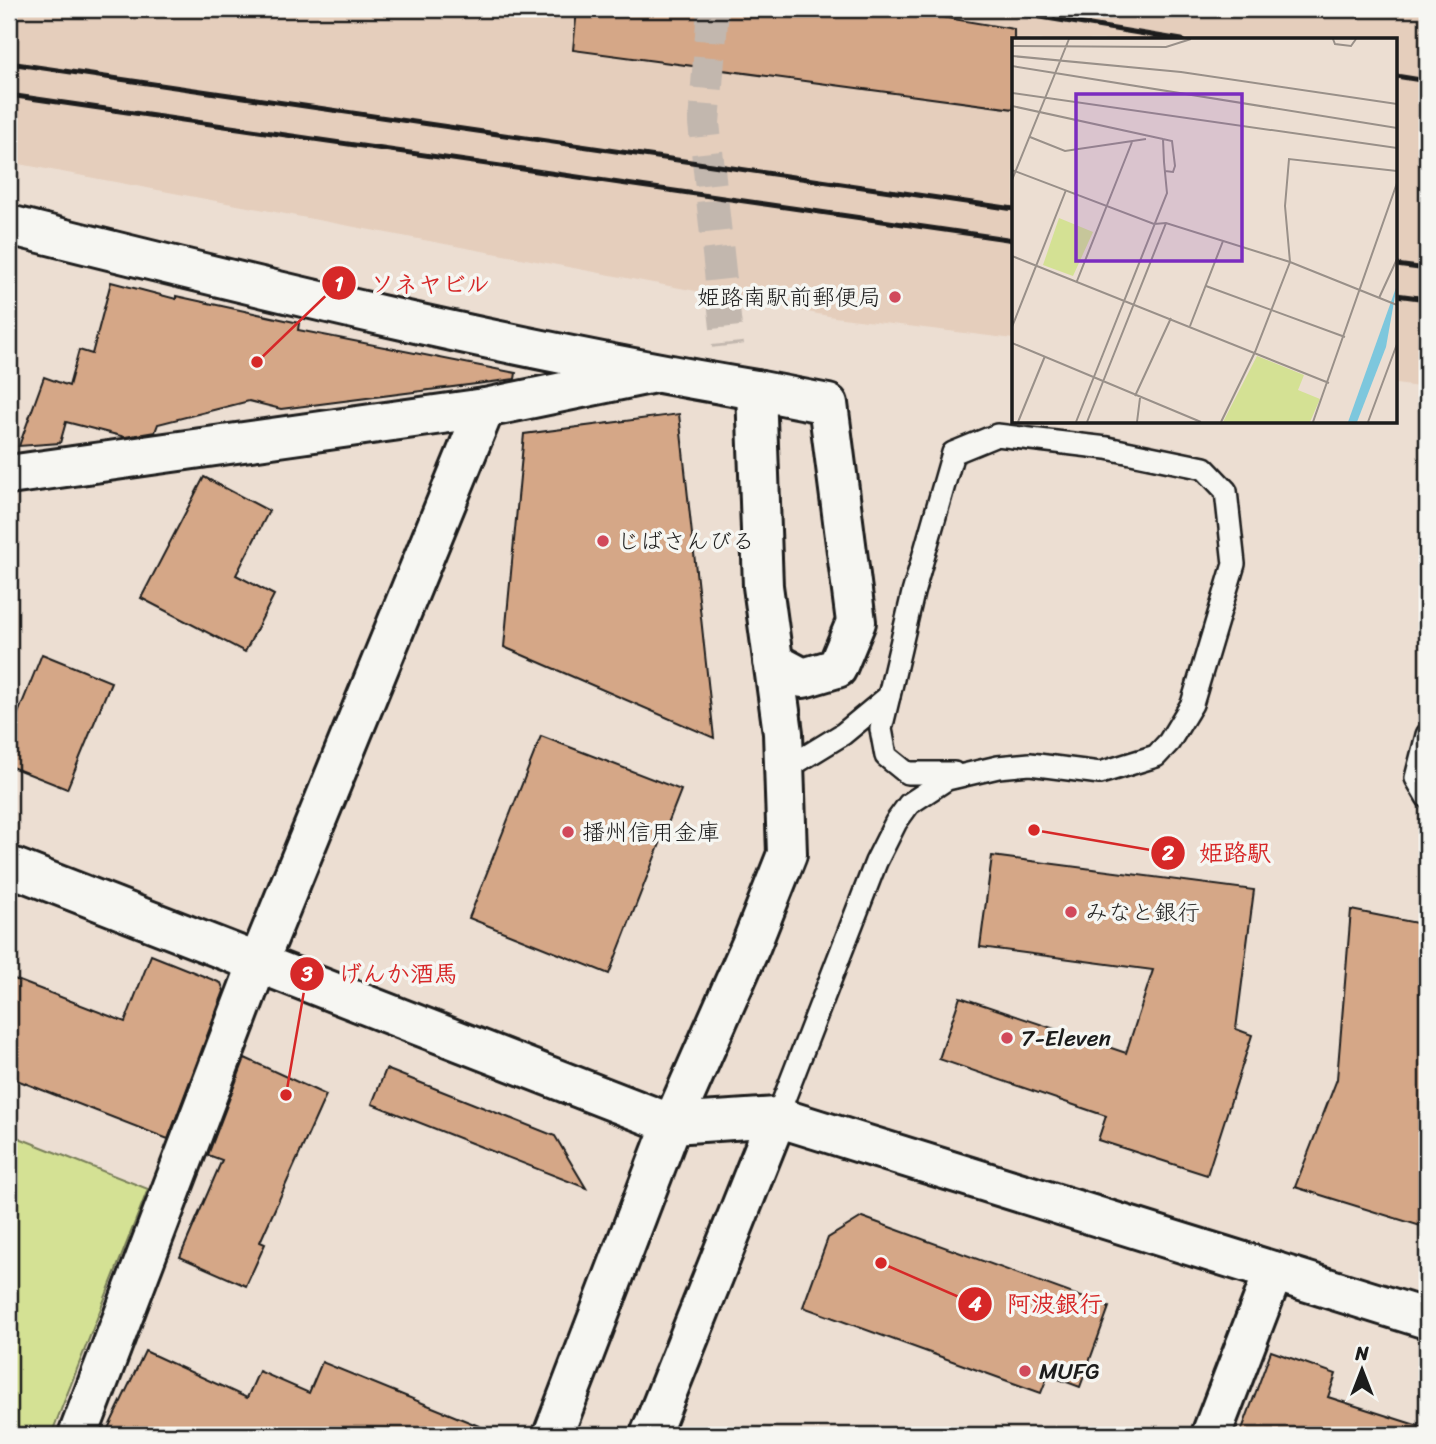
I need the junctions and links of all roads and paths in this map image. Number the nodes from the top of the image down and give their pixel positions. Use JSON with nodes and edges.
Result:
{"nodes":[{"id":1,"x":9,"y":225,"type":"edge"},
{"id":2,"x":655,"y":373,"type":"junction"},
{"id":3,"x":756,"y":390,"type":"junction"},
{"id":4,"x":485,"y":408,"type":"junction"},
{"id":5,"x":9,"y":474,"type":"edge"},
{"id":6,"x":773,"y":662,"type":"junction"},
{"id":7,"x":889,"y":696,"type":"junction"},
{"id":8,"x":1427,"y":735,"type":"edge"},
{"id":9,"x":784,"y":770,"type":"junction"},
{"id":10,"x":967,"y":773,"type":"junction"},
{"id":11,"x":1427,"y":797,"type":"edge"},
{"id":12,"x":9,"y":866,"type":"edge"},
{"id":13,"x":258,"y":963,"type":"junction"},
{"id":14,"x":777,"y":1118,"type":"junction"},
{"id":15,"x":672,"y":1124,"type":"junction"},
{"id":16,"x":1274,"y":1271,"type":"junction"},
{"id":17,"x":1427,"y":1319,"type":"edge"},
{"id":18,"x":78,"y":1435,"type":"edge"},
{"id":19,"x":552,"y":1435,"type":"edge"},
{"id":20,"x":650,"y":1435,"type":"edge"},
{"id":21,"x":1211,"y":1435,"type":"edge"}],
"edges":[{"from":1,"to":2,"type":"street"},
{"from":2,"to":3,"type":"street"},
{"from":2,"to":4,"type":"street"},
{"from":3,"to":6,"type":"street"},
{"from":3,"to":6,"type":"street"},
{"from":4,"to":5,"type":"street"},
{"from":4,"to":13,"type":"street"},
{"from":6,"to":9,"type":"street"},
{"from":7,"to":9,"type":"lane"},
{"from":7,"to":10,"type":"lane"},
{"from":7,"to":10,"type":"lane"},
{"from":8,"to":11,"type":"lane"},
{"from":9,"to":15,"type":"street"},
{"from":10,"to":14,"type":"lane"},
{"from":12,"to":13,"type":"street"},
{"from":13,"to":15,"type":"street"},
{"from":13,"to":18,"type":"street"},
{"from":14,"to":15,"type":"street"},
{"from":14,"to":16,"type":"street"},
{"from":14,"to":20,"type":"street"},
{"from":15,"to":19,"type":"street"},
{"from":16,"to":17,"type":"street"},
{"from":16,"to":21,"type":"street"}]}
